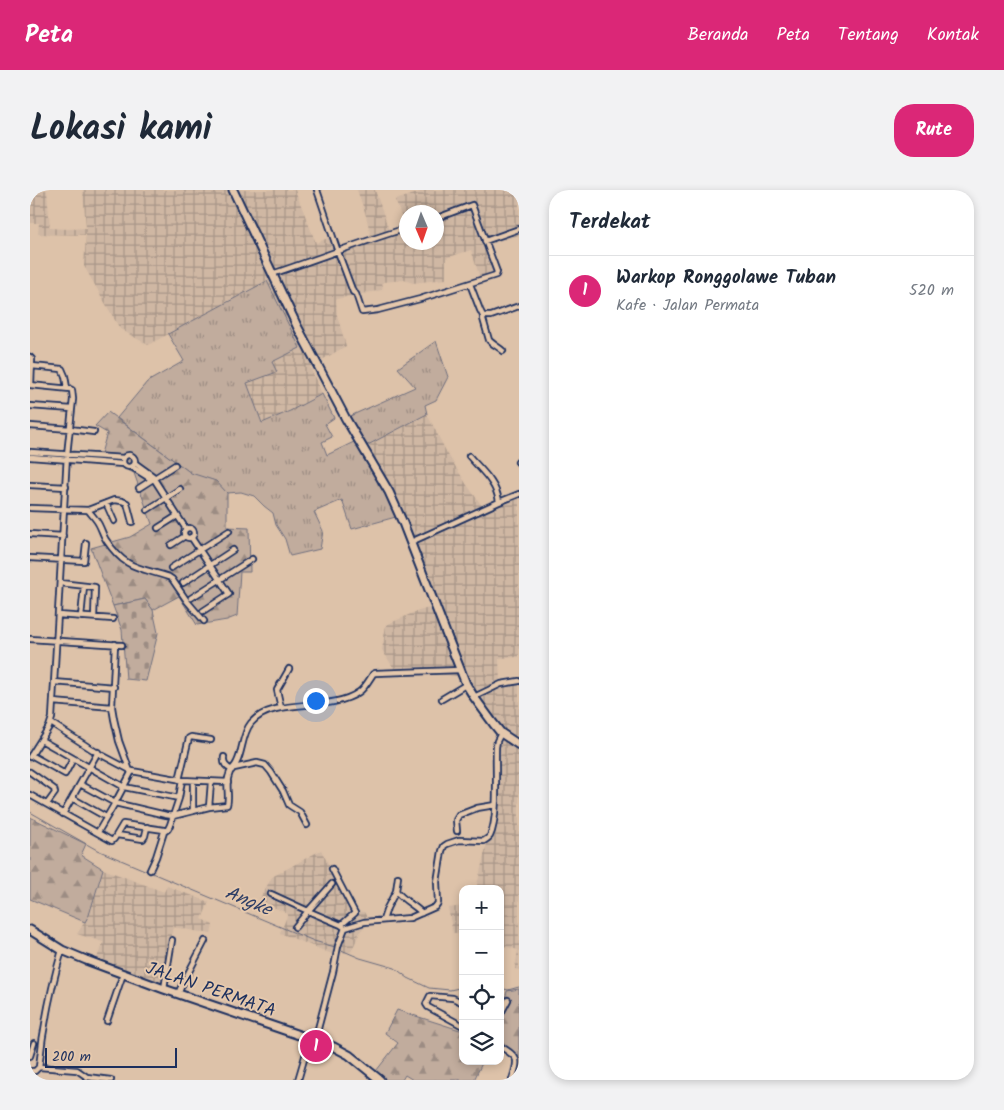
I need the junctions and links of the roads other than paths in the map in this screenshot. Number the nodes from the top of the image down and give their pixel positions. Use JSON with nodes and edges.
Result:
{"nodes":[{"id":1,"x":233,"y":190,"type":"edge"},
{"id":2,"x":317,"y":190,"type":"edge"},
{"id":3,"x":444,"y":215,"type":"edge"},
{"id":4,"x":519,"y":229,"type":"edge"},
{"id":5,"x":399,"y":230,"type":"edge"},
{"id":6,"x":484,"y":241,"type":"junction"},
{"id":7,"x":338,"y":252,"type":"junction"},
{"id":8,"x":272,"y":274,"type":"junction"},
{"id":9,"x":470,"y":284,"type":"junction"},
{"id":10,"x":519,"y":306,"type":"edge"},
{"id":11,"x":483,"y":316,"type":"junction"},
{"id":12,"x":503,"y":351,"type":"dead end"},
{"id":13,"x":31,"y":358,"type":"edge"},
{"id":14,"x":32,"y":366,"type":"junction"},
{"id":15,"x":30,"y":385,"type":"edge"},
{"id":16,"x":67,"y":388,"type":"junction"},
{"id":17,"x":30,"y":406,"type":"edge"},
{"id":18,"x":72,"y":409,"type":"junction"},
{"id":19,"x":30,"y":426,"type":"edge"},
{"id":20,"x":70,"y":429,"type":"junction"},
{"id":21,"x":94,"y":432,"type":"dead end"},
{"id":22,"x":30,"y":452,"type":"edge"},
{"id":23,"x":469,"y":456,"type":"dead end"},
{"id":24,"x":30,"y":457,"type":"edge"},
{"id":25,"x":67,"y":457,"type":"junction"},
{"id":26,"x":124,"y":461,"type":"junction"},
{"id":27,"x":133,"y":465,"type":"junction"},
{"id":28,"x":175,"y":465,"type":"dead end"},
{"id":29,"x":154,"y":479,"type":"junction"},
{"id":30,"x":30,"y":485,"type":"edge"},
{"id":31,"x":66,"y":487,"type":"junction"},
{"id":32,"x":139,"y":488,"type":"dead end"},
{"id":33,"x":180,"y":489,"type":"dead end"},
{"id":34,"x":519,"y":494,"type":"edge"},
{"id":35,"x":166,"y":498,"type":"junction"},
{"id":36,"x":499,"y":502,"type":"junction"},
{"id":37,"x":106,"y":503,"type":"junction"},
{"id":38,"x":30,"y":508,"type":"edge"},
{"id":39,"x":65,"y":510,"type":"junction"},
{"id":40,"x":88,"y":510,"type":"junction"},
{"id":41,"x":146,"y":510,"type":"dead end"},
{"id":42,"x":177,"y":516,"type":"junction"},
{"id":43,"x":114,"y":521,"type":"dead end"},
{"id":44,"x":132,"y":522,"type":"dead end"},
{"id":45,"x":158,"y":528,"type":"dead end"},
{"id":46,"x":186,"y":529,"type":"junction"},
{"id":47,"x":230,"y":531,"type":"dead end"},
{"id":48,"x":30,"y":534,"type":"edge"},
{"id":49,"x":63,"y":536,"type":"junction"},
{"id":50,"x":185,"y":536,"type":"junction"},
{"id":51,"x":192,"y":537,"type":"junction"},
{"id":52,"x":410,"y":542,"type":"junction"},
{"id":53,"x":86,"y":543,"type":"dead end"},
{"id":54,"x":170,"y":545,"type":"dead end"},
{"id":55,"x":200,"y":550,"type":"junction"},
{"id":56,"x":233,"y":550,"type":"dead end"},
{"id":57,"x":30,"y":558,"type":"edge"},
{"id":58,"x":252,"y":559,"type":"dead end"},
{"id":59,"x":61,"y":560,"type":"junction"},
{"id":60,"x":210,"y":565,"type":"junction"},
{"id":61,"x":171,"y":568,"type":"dead end"},
{"id":62,"x":219,"y":580,"type":"junction"},
{"id":63,"x":60,"y":583,"type":"junction"},
{"id":64,"x":183,"y":583,"type":"dead end"},
{"id":65,"x":84,"y":586,"type":"junction"},
{"id":66,"x":191,"y":598,"type":"dead end"},
{"id":67,"x":203,"y":611,"type":"dead end"},
{"id":68,"x":58,"y":615,"type":"junction"},
{"id":69,"x":81,"y":617,"type":"junction"},
{"id":70,"x":94,"y":618,"type":"junction"},
{"id":71,"x":113,"y":619,"type":"dead end"},
{"id":72,"x":204,"y":620,"type":"dead end"},
{"id":73,"x":30,"y":639,"type":"edge"},
{"id":74,"x":57,"y":640,"type":"junction"},
{"id":75,"x":115,"y":644,"type":"junction"},
{"id":76,"x":122,"y":645,"type":"dead end"},
{"id":77,"x":289,"y":668,"type":"dead end"},
{"id":78,"x":460,"y":670,"type":"junction"},
{"id":79,"x":519,"y":681,"type":"edge"},
{"id":80,"x":54,"y":682,"type":"junction"},
{"id":81,"x":467,"y":684,"type":"junction"},
{"id":82,"x":114,"y":687,"type":"junction"},
{"id":83,"x":474,"y":697,"type":"junction"},
{"id":84,"x":442,"y":699,"type":"dead end"},
{"id":85,"x":53,"y":702,"type":"junction"},
{"id":86,"x":112,"y":707,"type":"junction"},
{"id":87,"x":281,"y":708,"type":"junction"},
{"id":88,"x":51,"y":723,"type":"junction"},
{"id":89,"x":501,"y":733,"type":"junction"},
{"id":90,"x":41,"y":740,"type":"junction"},
{"id":91,"x":211,"y":740,"type":"dead end"},
{"id":92,"x":519,"y":745,"type":"edge"},
{"id":93,"x":98,"y":752,"type":"junction"},
{"id":94,"x":31,"y":756,"type":"edge"},
{"id":95,"x":224,"y":757,"type":"dead end"},
{"id":96,"x":73,"y":759,"type":"junction"},
{"id":97,"x":89,"y":768,"type":"junction"},
{"id":98,"x":233,"y":769,"type":"junction"},
{"id":99,"x":131,"y":771,"type":"junction"},
{"id":100,"x":30,"y":772,"type":"edge"},
{"id":101,"x":181,"y":780,"type":"junction"},
{"id":102,"x":193,"y":781,"type":"junction"},
{"id":103,"x":211,"y":782,"type":"junction"},
{"id":104,"x":228,"y":782,"type":"junction"},
{"id":105,"x":80,"y":784,"type":"junction"},
{"id":106,"x":124,"y":787,"type":"junction"},
{"id":107,"x":30,"y":795,"type":"edge"},
{"id":108,"x":72,"y":798,"type":"junction"},
{"id":109,"x":179,"y":798,"type":"junction"},
{"id":110,"x":47,"y":804,"type":"junction"},
{"id":111,"x":115,"y":804,"type":"junction"},
{"id":112,"x":495,"y":805,"type":"junction"},
{"id":113,"x":210,"y":807,"type":"junction"},
{"id":114,"x":193,"y":810,"type":"junction"},
{"id":115,"x":63,"y":814,"type":"junction"},
{"id":116,"x":173,"y":816,"type":"junction"},
{"id":117,"x":106,"y":817,"type":"junction"},
{"id":118,"x":307,"y":825,"type":"dead end"},
{"id":119,"x":147,"y":827,"type":"junction"},
{"id":120,"x":164,"y":830,"type":"junction"},
{"id":121,"x":457,"y":831,"type":"dead end"},
{"id":122,"x":98,"y":832,"type":"junction"},
{"id":123,"x":117,"y":835,"type":"junction"},
{"id":124,"x":332,"y":869,"type":"dead end"},
{"id":125,"x":150,"y":870,"type":"dead end"},
{"id":126,"x":398,"y":877,"type":"dead end"},
{"id":127,"x":332,"y":884,"type":"dead end"},
{"id":128,"x":396,"y":891,"type":"junction"},
{"id":129,"x":271,"y":894,"type":"dead end"},
{"id":130,"x":308,"y":911,"type":"junction"},
{"id":131,"x":422,"y":913,"type":"junction"},
{"id":132,"x":383,"y":920,"type":"junction"},
{"id":133,"x":295,"y":927,"type":"dead end"},
{"id":134,"x":343,"y":927,"type":"junction"},
{"id":135,"x":30,"y":930,"type":"edge"},
{"id":136,"x":172,"y":940,"type":"dead end"},
{"id":137,"x":205,"y":941,"type":"dead end"},
{"id":138,"x":62,"y":950,"type":"junction"},
{"id":139,"x":123,"y":974,"type":"junction"},
{"id":140,"x":164,"y":989,"type":"junction"},
{"id":141,"x":178,"y":994,"type":"junction"},
{"id":142,"x":459,"y":999,"type":"edge"},
{"id":143,"x":508,"y":1000,"type":"dead end"},
{"id":144,"x":504,"y":1004,"type":"edge"},
{"id":145,"x":107,"y":1021,"type":"dead end"},
{"id":146,"x":459,"y":1024,"type":"edge"},
{"id":147,"x":312,"y":1039,"type":"junction"},
{"id":148,"x":32,"y":1042,"type":"edge"},
{"id":149,"x":42,"y":1044,"type":"junction"},
{"id":150,"x":504,"y":1048,"type":"edge"},
{"id":151,"x":30,"y":1056,"type":"edge"},
{"id":152,"x":39,"y":1067,"type":"junction"},
{"id":153,"x":30,"y":1072,"type":"edge"},
{"id":154,"x":80,"y":1073,"type":"junction"},
{"id":155,"x":86,"y":1078,"type":"edge"},
{"id":156,"x":79,"y":1080,"type":"edge"},
{"id":157,"x":111,"y":1080,"type":"edge"},
{"id":158,"x":298,"y":1080,"type":"edge"},
{"id":159,"x":380,"y":1080,"type":"edge"},
{"id":160,"x":512,"y":1080,"type":"edge"}],
"edges":[{"from":1,"to":8,"type":"main road"},
{"from":2,"to":7,"type":"street"},
{"from":3,"to":6,"type":"street"},
{"from":4,"to":6,"type":"street"},
{"from":5,"to":7,"type":"street"},
{"from":6,"to":9,"type":"street"},
{"from":7,"to":8,"type":"street"},
{"from":7,"to":9,"type":"street"},
{"from":8,"to":52,"type":"main road"},
{"from":9,"to":11,"type":"street"},
{"from":10,"to":11,"type":"street"},
{"from":11,"to":12,"type":"street"},
{"from":13,"to":14,"type":"street"},
{"from":14,"to":15,"type":"street"},
{"from":14,"to":16,"type":"street"},
{"from":15,"to":16,"type":"street"},
{"from":16,"to":18,"type":"street"},
{"from":17,"to":18,"type":"street"},
{"from":18,"to":20,"type":"street"},
{"from":19,"to":20,"type":"street"},
{"from":20,"to":21,"type":"street"},
{"from":20,"to":25,"type":"street"},
{"from":22,"to":25,"type":"street"},
{"from":23,"to":36,"type":"street"},
{"from":24,"to":25,"type":"street"},
{"from":25,"to":26,"type":"street"},
{"from":25,"to":31,"type":"street"},
{"from":26,"to":27,"type":"street"},
{"from":26,"to":27,"type":"street"},
{"from":27,"to":29,"type":"street"},
{"from":28,"to":29,"type":"street"},
{"from":29,"to":32,"type":"street"},
{"from":29,"to":35,"type":"street"},
{"from":30,"to":31,"type":"street"},
{"from":31,"to":39,"type":"street"},
{"from":33,"to":35,"type":"street"},
{"from":34,"to":36,"type":"street"},
{"from":35,"to":41,"type":"street"},
{"from":35,"to":42,"type":"street"},
{"from":36,"to":52,"type":"street"},
{"from":37,"to":40,"type":"street"},
{"from":37,"to":43,"type":"street"},
{"from":37,"to":44,"type":"street"},
{"from":38,"to":39,"type":"street"},
{"from":39,"to":40,"type":"street"},
{"from":39,"to":49,"type":"street"},
{"from":40,"to":72,"type":"street"},
{"from":42,"to":45,"type":"street"},
{"from":42,"to":46,"type":"street"},
{"from":46,"to":50,"type":"street"},
{"from":46,"to":51,"type":"street"},
{"from":47,"to":55,"type":"street"},
{"from":48,"to":49,"type":"street"},
{"from":49,"to":59,"type":"street"},
{"from":50,"to":51,"type":"street"},
{"from":50,"to":54,"type":"street"},
{"from":51,"to":55,"type":"street"},
{"from":52,"to":78,"type":"main road"},
{"from":53,"to":59,"type":"street"},
{"from":55,"to":60,"type":"street"},
{"from":55,"to":61,"type":"street"},
{"from":56,"to":60,"type":"street"},
{"from":57,"to":59,"type":"street"},
{"from":58,"to":62,"type":"street"},
{"from":59,"to":63,"type":"street"},
{"from":60,"to":62,"type":"street"},
{"from":60,"to":64,"type":"street"},
{"from":62,"to":66,"type":"street"},
{"from":62,"to":67,"type":"street"},
{"from":63,"to":65,"type":"street"},
{"from":63,"to":68,"type":"street"},
{"from":65,"to":69,"type":"street"},
{"from":65,"to":70,"type":"street"},
{"from":68,"to":69,"type":"street"},
{"from":68,"to":74,"type":"street"},
{"from":69,"to":70,"type":"street"},
{"from":70,"to":71,"type":"street"},
{"from":73,"to":74,"type":"street"},
{"from":74,"to":75,"type":"street"},
{"from":74,"to":80,"type":"street"},
{"from":75,"to":76,"type":"street"},
{"from":75,"to":82,"type":"street"},
{"from":77,"to":87,"type":"street"},
{"from":78,"to":81,"type":"main road"},
{"from":78,"to":87,"type":"street"},
{"from":79,"to":83,"type":"street"},
{"from":80,"to":82,"type":"street"},
{"from":80,"to":85,"type":"street"},
{"from":81,"to":83,"type":"main road"},
{"from":81,"to":84,"type":"street"},
{"from":82,"to":86,"type":"street"},
{"from":83,"to":89,"type":"main road"},
{"from":85,"to":86,"type":"street"},
{"from":85,"to":88,"type":"street"},
{"from":86,"to":99,"type":"street"},
{"from":87,"to":98,"type":"street"},
{"from":88,"to":90,"type":"street"},
{"from":88,"to":93,"type":"street"},
{"from":89,"to":92,"type":"main road"},
{"from":89,"to":112,"type":"street"},
{"from":90,"to":94,"type":"street"},
{"from":90,"to":96,"type":"street"},
{"from":91,"to":101,"type":"street"},
{"from":93,"to":97,"type":"street"},
{"from":93,"to":99,"type":"street"},
{"from":94,"to":96,"type":"street"},
{"from":95,"to":98,"type":"street"},
{"from":96,"to":97,"type":"street"},
{"from":97,"to":105,"type":"street"},
{"from":97,"to":106,"type":"street"},
{"from":98,"to":104,"type":"street"},
{"from":98,"to":118,"type":"street"},
{"from":99,"to":101,"type":"street"},
{"from":99,"to":106,"type":"street"},
{"from":100,"to":110,"type":"street"},
{"from":101,"to":102,"type":"street"},
{"from":101,"to":109,"type":"street"},
{"from":102,"to":103,"type":"street"},
{"from":102,"to":114,"type":"street"},
{"from":103,"to":104,"type":"street"},
{"from":103,"to":113,"type":"street"},
{"from":104,"to":113,"type":"street"},
{"from":105,"to":108,"type":"street"},
{"from":105,"to":111,"type":"street"},
{"from":106,"to":109,"type":"street"},
{"from":106,"to":111,"type":"street"},
{"from":107,"to":110,"type":"street"},
{"from":108,"to":115,"type":"street"},
{"from":108,"to":117,"type":"street"},
{"from":109,"to":116,"type":"street"},
{"from":110,"to":115,"type":"street"},
{"from":111,"to":116,"type":"street"},
{"from":111,"to":117,"type":"street"},
{"from":112,"to":121,"type":"street"},
{"from":112,"to":131,"type":"street"},
{"from":113,"to":114,"type":"street"},
{"from":114,"to":116,"type":"street"},
{"from":115,"to":122,"type":"street"},
{"from":116,"to":120,"type":"street"},
{"from":117,"to":122,"type":"street"},
{"from":119,"to":120,"type":"street"},
{"from":119,"to":123,"type":"street"},
{"from":119,"to":123,"type":"street"},
{"from":120,"to":125,"type":"street"},
{"from":122,"to":123,"type":"street"},
{"from":124,"to":134,"type":"street"},
{"from":126,"to":128,"type":"street"},
{"from":127,"to":130,"type":"street"},
{"from":128,"to":131,"type":"street"},
{"from":128,"to":132,"type":"street"},
{"from":129,"to":130,"type":"street"},
{"from":130,"to":133,"type":"street"},
{"from":130,"to":134,"type":"street"},
{"from":131,"to":132,"type":"street"},
{"from":132,"to":134,"type":"street"},
{"from":134,"to":147,"type":"street"},
{"from":135,"to":138,"type":"main road","name":"JALAN PERMATA"},
{"from":136,"to":140,"type":"street"},
{"from":137,"to":141,"type":"street"},
{"from":138,"to":139,"type":"main road","name":"JALAN PERMATA"},
{"from":138,"to":149,"type":"street"},
{"from":139,"to":140,"type":"main road","name":"JALAN PERMATA"},
{"from":139,"to":145,"type":"street"},
{"from":140,"to":141,"type":"main road","name":"JALAN PERMATA"},
{"from":141,"to":147,"type":"main road","name":"JALAN PERMATA"},
{"from":142,"to":146,"type":"street"},
{"from":143,"to":144,"type":"street"},
{"from":147,"to":158,"type":"street"},
{"from":147,"to":159,"type":"main road","name":"JALAN PERMATA"},
{"from":148,"to":149,"type":"street"},
{"from":148,"to":151,"type":"street"},
{"from":149,"to":152,"type":"street"},
{"from":150,"to":160,"type":"street"},
{"from":152,"to":153,"type":"street"},
{"from":152,"to":154,"type":"street"},
{"from":154,"to":155,"type":"street"},
{"from":154,"to":156,"type":"street"},
{"from":155,"to":157,"type":"street"}]}
